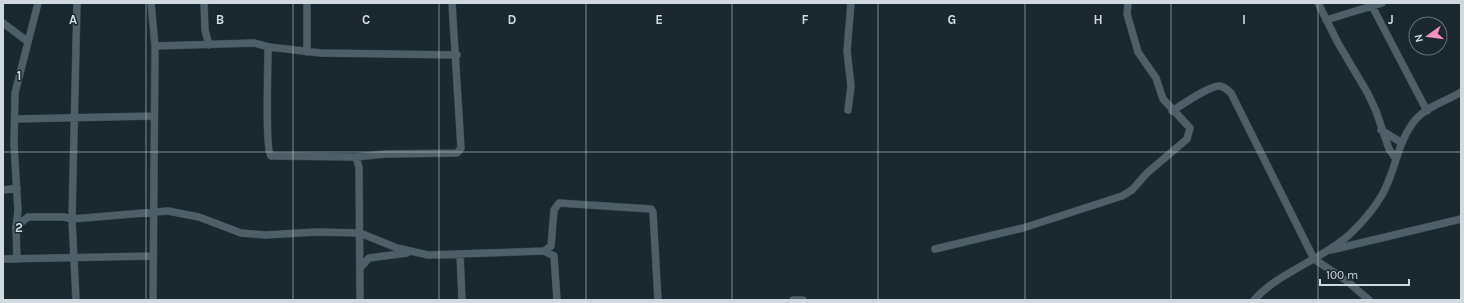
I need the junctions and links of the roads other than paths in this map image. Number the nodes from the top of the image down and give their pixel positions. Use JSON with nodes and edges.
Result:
{"nodes":[{"id":1,"x":38,"y":3,"type":"edge"},
{"id":2,"x":77,"y":3,"type":"edge"},
{"id":3,"x":151,"y":3,"type":"edge"},
{"id":4,"x":204,"y":3,"type":"edge"},
{"id":5,"x":307,"y":3,"type":"edge"},
{"id":6,"x":452,"y":3,"type":"edge"},
{"id":7,"x":851,"y":3,"type":"edge"},
{"id":8,"x":1128,"y":3,"type":"edge"},
{"id":9,"x":1318,"y":3,"type":"edge"},
{"id":10,"x":1382,"y":3,"type":"edge"},
{"id":11,"x":1372,"y":6,"type":"junction"},
{"id":12,"x":1326,"y":20,"type":"junction"},
{"id":13,"x":3,"y":23,"type":"edge"},
{"id":14,"x":27,"y":41,"type":"junction"},
{"id":15,"x":209,"y":45,"type":"junction"},
{"id":16,"x":154,"y":46,"type":"junction"},
{"id":17,"x":269,"y":47,"type":"junction"},
{"id":18,"x":307,"y":52,"type":"junction"},
{"id":19,"x":457,"y":55,"type":"junction"},
{"id":20,"x":1461,"y":92,"type":"edge"},
{"id":21,"x":848,"y":110,"type":"dead end"},
{"id":22,"x":1172,"y":110,"type":"junction"},
{"id":23,"x":1427,"y":111,"type":"junction"},
{"id":24,"x":154,"y":116,"type":"junction"},
{"id":25,"x":15,"y":119,"type":"junction"},
{"id":26,"x":74,"y":119,"type":"junction"},
{"id":27,"x":1381,"y":130,"type":"junction"},
{"id":28,"x":1402,"y":143,"type":"junction"},
{"id":29,"x":356,"y":156,"type":"junction"},
{"id":30,"x":1396,"y":159,"type":"junction"},
{"id":31,"x":17,"y":188,"type":"junction"},
{"id":32,"x":3,"y":190,"type":"edge"},
{"id":33,"x":153,"y":212,"type":"junction"},
{"id":34,"x":72,"y":219,"type":"junction"},
{"id":35,"x":1461,"y":219,"type":"edge"},
{"id":36,"x":16,"y":227,"type":"junction"},
{"id":37,"x":360,"y":233,"type":"junction"},
{"id":38,"x":935,"y":249,"type":"dead end"},
{"id":39,"x":544,"y":251,"type":"junction"},
{"id":40,"x":1327,"y":251,"type":"junction"},
{"id":41,"x":416,"y":253,"type":"junction"},
{"id":42,"x":460,"y":254,"type":"junction"},
{"id":43,"x":153,"y":256,"type":"junction"},
{"id":44,"x":74,"y":258,"type":"junction"},
{"id":45,"x":3,"y":259,"type":"edge"},
{"id":46,"x":17,"y":259,"type":"junction"},
{"id":47,"x":1314,"y":259,"type":"junction"},
{"id":48,"x":361,"y":268,"type":"junction"},
{"id":49,"x":76,"y":300,"type":"edge"},
{"id":50,"x":153,"y":300,"type":"edge"},
{"id":51,"x":360,"y":300,"type":"edge"},
{"id":52,"x":462,"y":300,"type":"edge"},
{"id":53,"x":557,"y":300,"type":"edge"},
{"id":54,"x":658,"y":300,"type":"edge"},
{"id":55,"x":793,"y":300,"type":"edge"},
{"id":56,"x":803,"y":300,"type":"edge"},
{"id":57,"x":1254,"y":300,"type":"edge"},
{"id":58,"x":1369,"y":300,"type":"edge"}],
"edges":[{"from":1,"to":14,"type":"street"},
{"from":2,"to":26,"type":"street"},
{"from":3,"to":16,"type":"street"},
{"from":4,"to":15,"type":"street"},
{"from":5,"to":18,"type":"street"},
{"from":6,"to":19,"type":"street"},
{"from":7,"to":21,"type":"street"},
{"from":8,"to":22,"type":"street"},
{"from":9,"to":12,"type":"street"},
{"from":10,"to":11,"type":"street"},
{"from":11,"to":12,"type":"street"},
{"from":11,"to":23,"type":"street"},
{"from":12,"to":27,"type":"street"},
{"from":13,"to":14,"type":"street"},
{"from":14,"to":25,"type":"street"},
{"from":15,"to":16,"type":"street"},
{"from":15,"to":17,"type":"street"},
{"from":16,"to":24,"type":"street"},
{"from":17,"to":18,"type":"street"},
{"from":17,"to":29,"type":"street"},
{"from":18,"to":19,"type":"street"},
{"from":19,"to":29,"type":"street"},
{"from":20,"to":23,"type":"street"},
{"from":22,"to":38,"type":"street"},
{"from":22,"to":47,"type":"street"},
{"from":23,"to":28,"type":"street"},
{"from":24,"to":26,"type":"street"},
{"from":24,"to":33,"type":"street"},
{"from":25,"to":26,"type":"street"},
{"from":25,"to":31,"type":"street"},
{"from":26,"to":34,"type":"street"},
{"from":27,"to":28,"type":"street"},
{"from":27,"to":30,"type":"street"},
{"from":28,"to":30,"type":"street"},
{"from":29,"to":37,"type":"street"},
{"from":30,"to":40,"type":"street"},
{"from":31,"to":32,"type":"street"},
{"from":31,"to":36,"type":"street"},
{"from":33,"to":34,"type":"street"},
{"from":33,"to":37,"type":"street"},
{"from":33,"to":43,"type":"street"},
{"from":34,"to":36,"type":"street"},
{"from":34,"to":44,"type":"street"},
{"from":35,"to":40,"type":"street"},
{"from":36,"to":46,"type":"street"},
{"from":37,"to":41,"type":"street"},
{"from":37,"to":48,"type":"street"},
{"from":39,"to":42,"type":"street"},
{"from":39,"to":53,"type":"street"},
{"from":39,"to":54,"type":"street"},
{"from":40,"to":47,"type":"street"},
{"from":41,"to":42,"type":"street"},
{"from":41,"to":48,"type":"street"},
{"from":42,"to":52,"type":"street"},
{"from":43,"to":44,"type":"street"},
{"from":43,"to":50,"type":"street"},
{"from":44,"to":46,"type":"street"},
{"from":44,"to":49,"type":"street"},
{"from":45,"to":46,"type":"street"},
{"from":47,"to":57,"type":"street"},
{"from":47,"to":58,"type":"street"},
{"from":48,"to":51,"type":"street"},
{"from":55,"to":56,"type":"street"}]}
